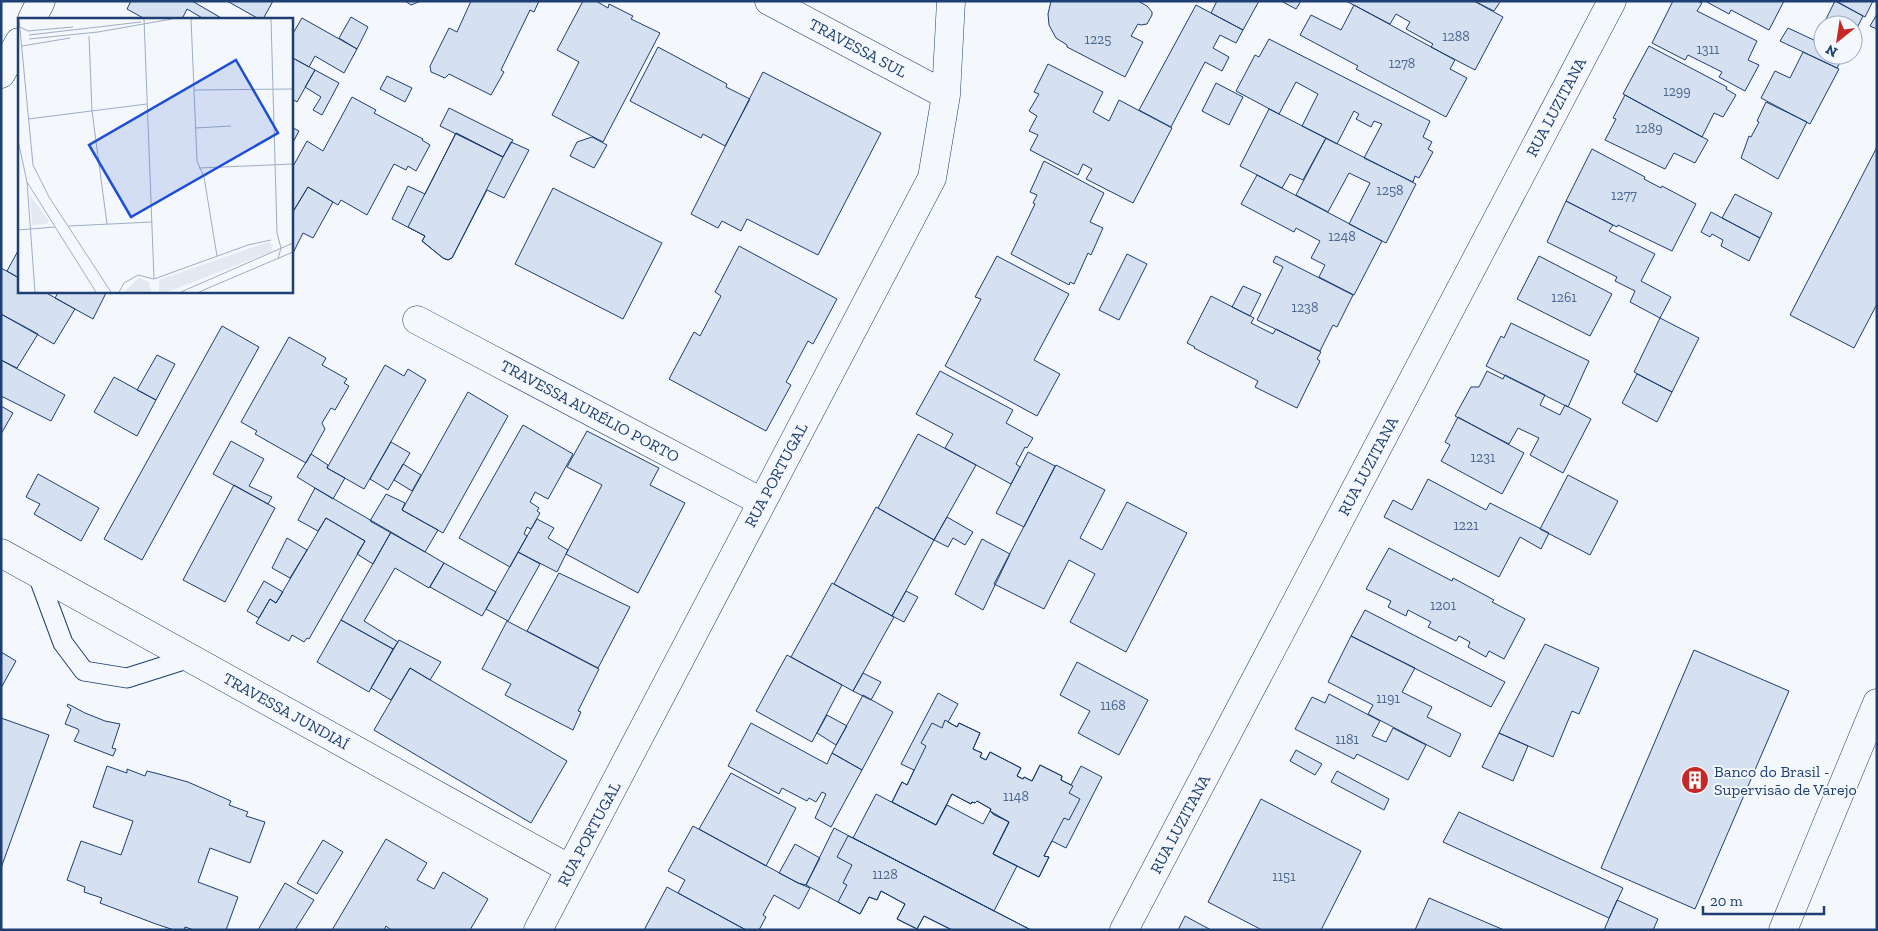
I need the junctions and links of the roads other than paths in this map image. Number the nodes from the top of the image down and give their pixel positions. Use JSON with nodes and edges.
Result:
{"nodes":[{"id":1,"x":41,"y":1,"type":"edge"},
{"id":2,"x":769,"y":1,"type":"edge"},
{"id":3,"x":950,"y":1,"type":"edge"},
{"id":4,"x":1612,"y":1,"type":"edge"},
{"id":5,"x":32,"y":18,"type":"edge"},
{"id":6,"x":18,"y":44,"type":"edge"},
{"id":7,"x":1,"y":74,"type":"edge"},
{"id":8,"x":946,"y":95,"type":"junction"},
{"id":9,"x":417,"y":320,"type":"dead end"},
{"id":10,"x":762,"y":502,"type":"junction"},
{"id":11,"x":1,"y":553,"type":"edge"},
{"id":12,"x":37,"y":573,"type":"junction"},
{"id":13,"x":190,"y":658,"type":"junction"},
{"id":14,"x":1877,"y":703,"type":"edge"},
{"id":15,"x":570,"y":869,"type":"junction"},
{"id":16,"x":538,"y":930,"type":"edge"},
{"id":17,"x":1124,"y":930,"type":"edge"},
{"id":18,"x":1783,"y":930,"type":"edge"}],
"edges":[{"from":1,"to":5,"type":"street"},
{"from":2,"to":8,"type":"street","name":"TRAVESSA SUL"},
{"from":3,"to":8,"type":"street","name":"RUA PORTUGAL"},
{"from":4,"to":17,"type":"street","name":"RUA LUZITANA"},
{"from":6,"to":7,"type":"street"},
{"from":8,"to":10,"type":"street","name":"RUA PORTUGAL"},
{"from":9,"to":10,"type":"street","name":"TRAVESSA AURÉLIO PORTO"},
{"from":10,"to":15,"type":"street","name":"RUA PORTUGAL"},
{"from":11,"to":12,"type":"street","name":"TRAVESSA JUNDIAÍ"},
{"from":12,"to":13,"type":"street","name":"TRAVESSA JUNDIAÍ"},
{"from":12,"to":13,"type":"lane"},
{"from":13,"to":15,"type":"street","name":"TRAVESSA JUNDIAÍ"},
{"from":14,"to":18,"type":"street"},
{"from":15,"to":16,"type":"street","name":"RUA PORTUGAL"}]}
